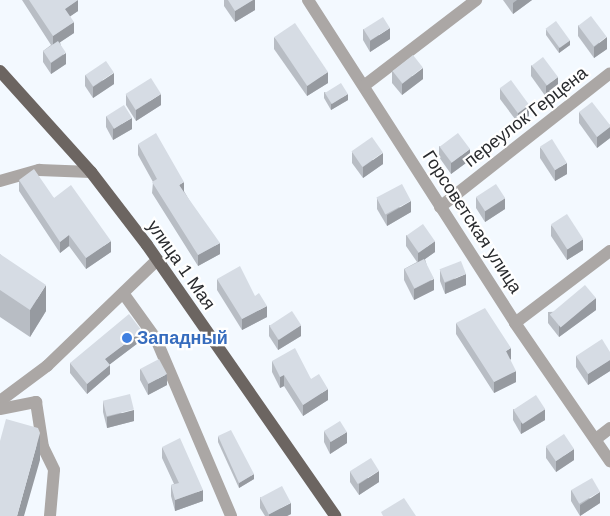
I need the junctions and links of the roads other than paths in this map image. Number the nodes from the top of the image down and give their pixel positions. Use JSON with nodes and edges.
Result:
{"nodes":[{"id":1,"x":308,"y":0,"type":"edge"},
{"id":2,"x":476,"y":0,"type":"edge"},
{"id":3,"x":0,"y":70,"type":"edge"},
{"id":4,"x":610,"y":74,"type":"edge"},
{"id":5,"x":365,"y":85,"type":"junction"},
{"id":6,"x":91,"y":172,"type":"junction"},
{"id":7,"x":0,"y":181,"type":"edge"},
{"id":8,"x":440,"y":207,"type":"junction"},
{"id":9,"x":610,"y":251,"type":"edge"},
{"id":10,"x":157,"y":260,"type":"junction"},
{"id":11,"x":124,"y":292,"type":"junction"},
{"id":12,"x":515,"y":323,"type":"junction"},
{"id":13,"x":0,"y":401,"type":"edge"},
{"id":14,"x":0,"y":409,"type":"edge"},
{"id":15,"x":610,"y":428,"type":"edge"},
{"id":16,"x":596,"y":439,"type":"junction"},
{"id":17,"x":610,"y":461,"type":"edge"},
{"id":18,"x":50,"y":516,"type":"edge"},
{"id":19,"x":231,"y":516,"type":"edge"},
{"id":20,"x":335,"y":516,"type":"edge"}],
"edges":[{"from":1,"to":5,"type":"street","name":"Горсоветская улица"},
{"from":2,"to":5,"type":"street"},
{"from":3,"to":6,"type":"main road","name":"улица 1 Мая"},
{"from":4,"to":8,"type":"street","name":"переулок Герцена"},
{"from":5,"to":8,"type":"street","name":"Горсоветская улица"},
{"from":6,"to":7,"type":"street"},
{"from":6,"to":10,"type":"main road","name":"улица 1 Мая"},
{"from":8,"to":12,"type":"street","name":"Горсоветская улица"},
{"from":9,"to":12,"type":"street"},
{"from":10,"to":11,"type":"street"},
{"from":10,"to":20,"type":"main road","name":"улица 1 Мая"},
{"from":11,"to":13,"type":"street"},
{"from":11,"to":19,"type":"street"},
{"from":12,"to":16,"type":"street","name":"Горсоветская улица"},
{"from":14,"to":18,"type":"street"},
{"from":15,"to":16,"type":"street"},
{"from":16,"to":17,"type":"street","name":"Горсоветская улица"}]}
